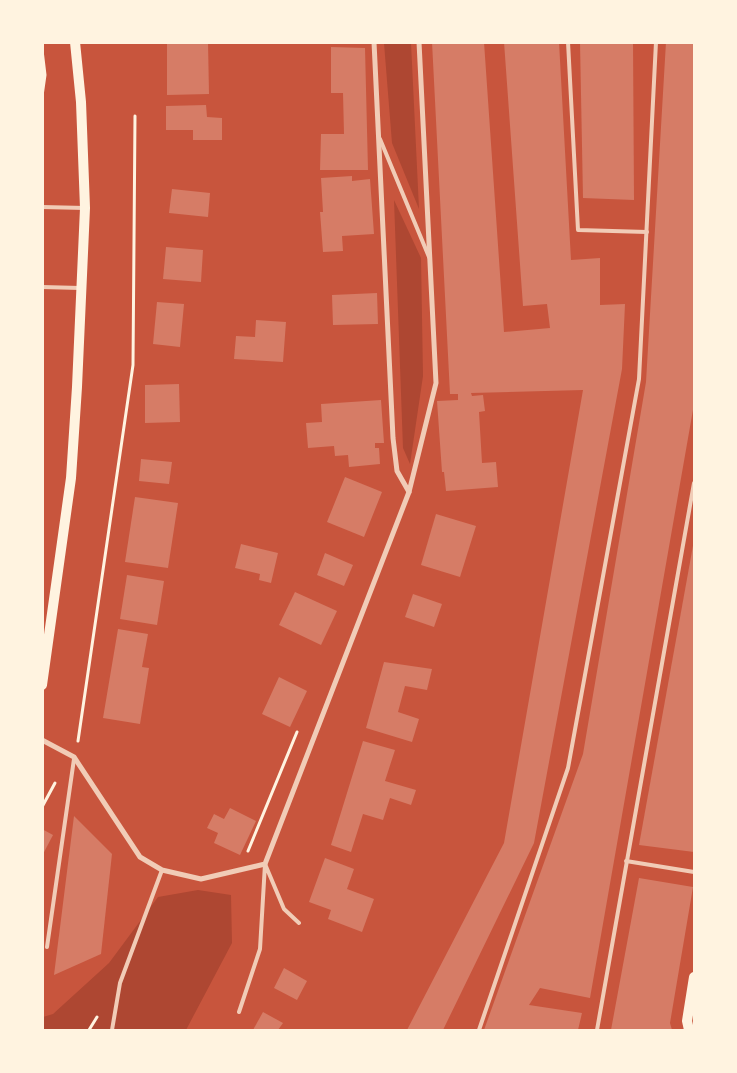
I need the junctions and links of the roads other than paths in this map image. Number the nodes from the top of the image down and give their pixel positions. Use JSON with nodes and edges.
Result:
{"nodes":[{"id":1,"x":74,"y":42,"type":"edge"},
{"id":2,"x":374,"y":42,"type":"edge"},
{"id":3,"x":419,"y":42,"type":"edge"},
{"id":4,"x":568,"y":42,"type":"edge"},
{"id":5,"x":656,"y":42,"type":"edge"},
{"id":6,"x":379,"y":137,"type":"junction"},
{"id":7,"x":42,"y":207,"type":"edge"},
{"id":8,"x":85,"y":208,"type":"junction"},
{"id":9,"x":646,"y":232,"type":"junction"},
{"id":10,"x":431,"y":264,"type":"junction"},
{"id":11,"x":42,"y":287,"type":"edge"},
{"id":12,"x":81,"y":288,"type":"junction"},
{"id":13,"x":694,"y":483,"type":"edge"},
{"id":14,"x":409,"y":492,"type":"junction"},
{"id":15,"x":42,"y":685,"type":"edge"},
{"id":16,"x":42,"y":740,"type":"edge"},
{"id":17,"x":74,"y":757,"type":"junction"},
{"id":18,"x":626,"y":861,"type":"junction"},
{"id":19,"x":265,"y":864,"type":"junction"},
{"id":20,"x":162,"y":870,"type":"junction"},
{"id":21,"x":694,"y":872,"type":"edge"},
{"id":22,"x":299,"y":924,"type":"dead end"},
{"id":23,"x":47,"y":947,"type":"dead end"},
{"id":24,"x":694,"y":977,"type":"edge"},
{"id":25,"x":239,"y":1012,"type":"dead end"},
{"id":26,"x":112,"y":1030,"type":"edge"},
{"id":27,"x":479,"y":1030,"type":"edge"},
{"id":28,"x":597,"y":1030,"type":"edge"},
{"id":29,"x":689,"y":1030,"type":"edge"}],
"edges":[{"from":1,"to":8,"type":"main road"},
{"from":2,"to":6,"type":"street"},
{"from":3,"to":10,"type":"street"},
{"from":4,"to":9,"type":"lane"},
{"from":5,"to":9,"type":"lane"},
{"from":6,"to":10,"type":"lane"},
{"from":6,"to":14,"type":"street"},
{"from":7,"to":8,"type":"lane"},
{"from":8,"to":12,"type":"main road"},
{"from":9,"to":27,"type":"lane"},
{"from":10,"to":14,"type":"street"},
{"from":11,"to":12,"type":"lane"},
{"from":12,"to":15,"type":"main road"},
{"from":13,"to":18,"type":"lane"},
{"from":14,"to":19,"type":"street"},
{"from":16,"to":17,"type":"street"},
{"from":17,"to":20,"type":"street"},
{"from":17,"to":23,"type":"lane"},
{"from":18,"to":21,"type":"lane"},
{"from":18,"to":28,"type":"lane"},
{"from":19,"to":20,"type":"street"},
{"from":19,"to":22,"type":"lane"},
{"from":19,"to":25,"type":"lane"},
{"from":20,"to":26,"type":"lane"},
{"from":24,"to":29,"type":"main road"}]}
